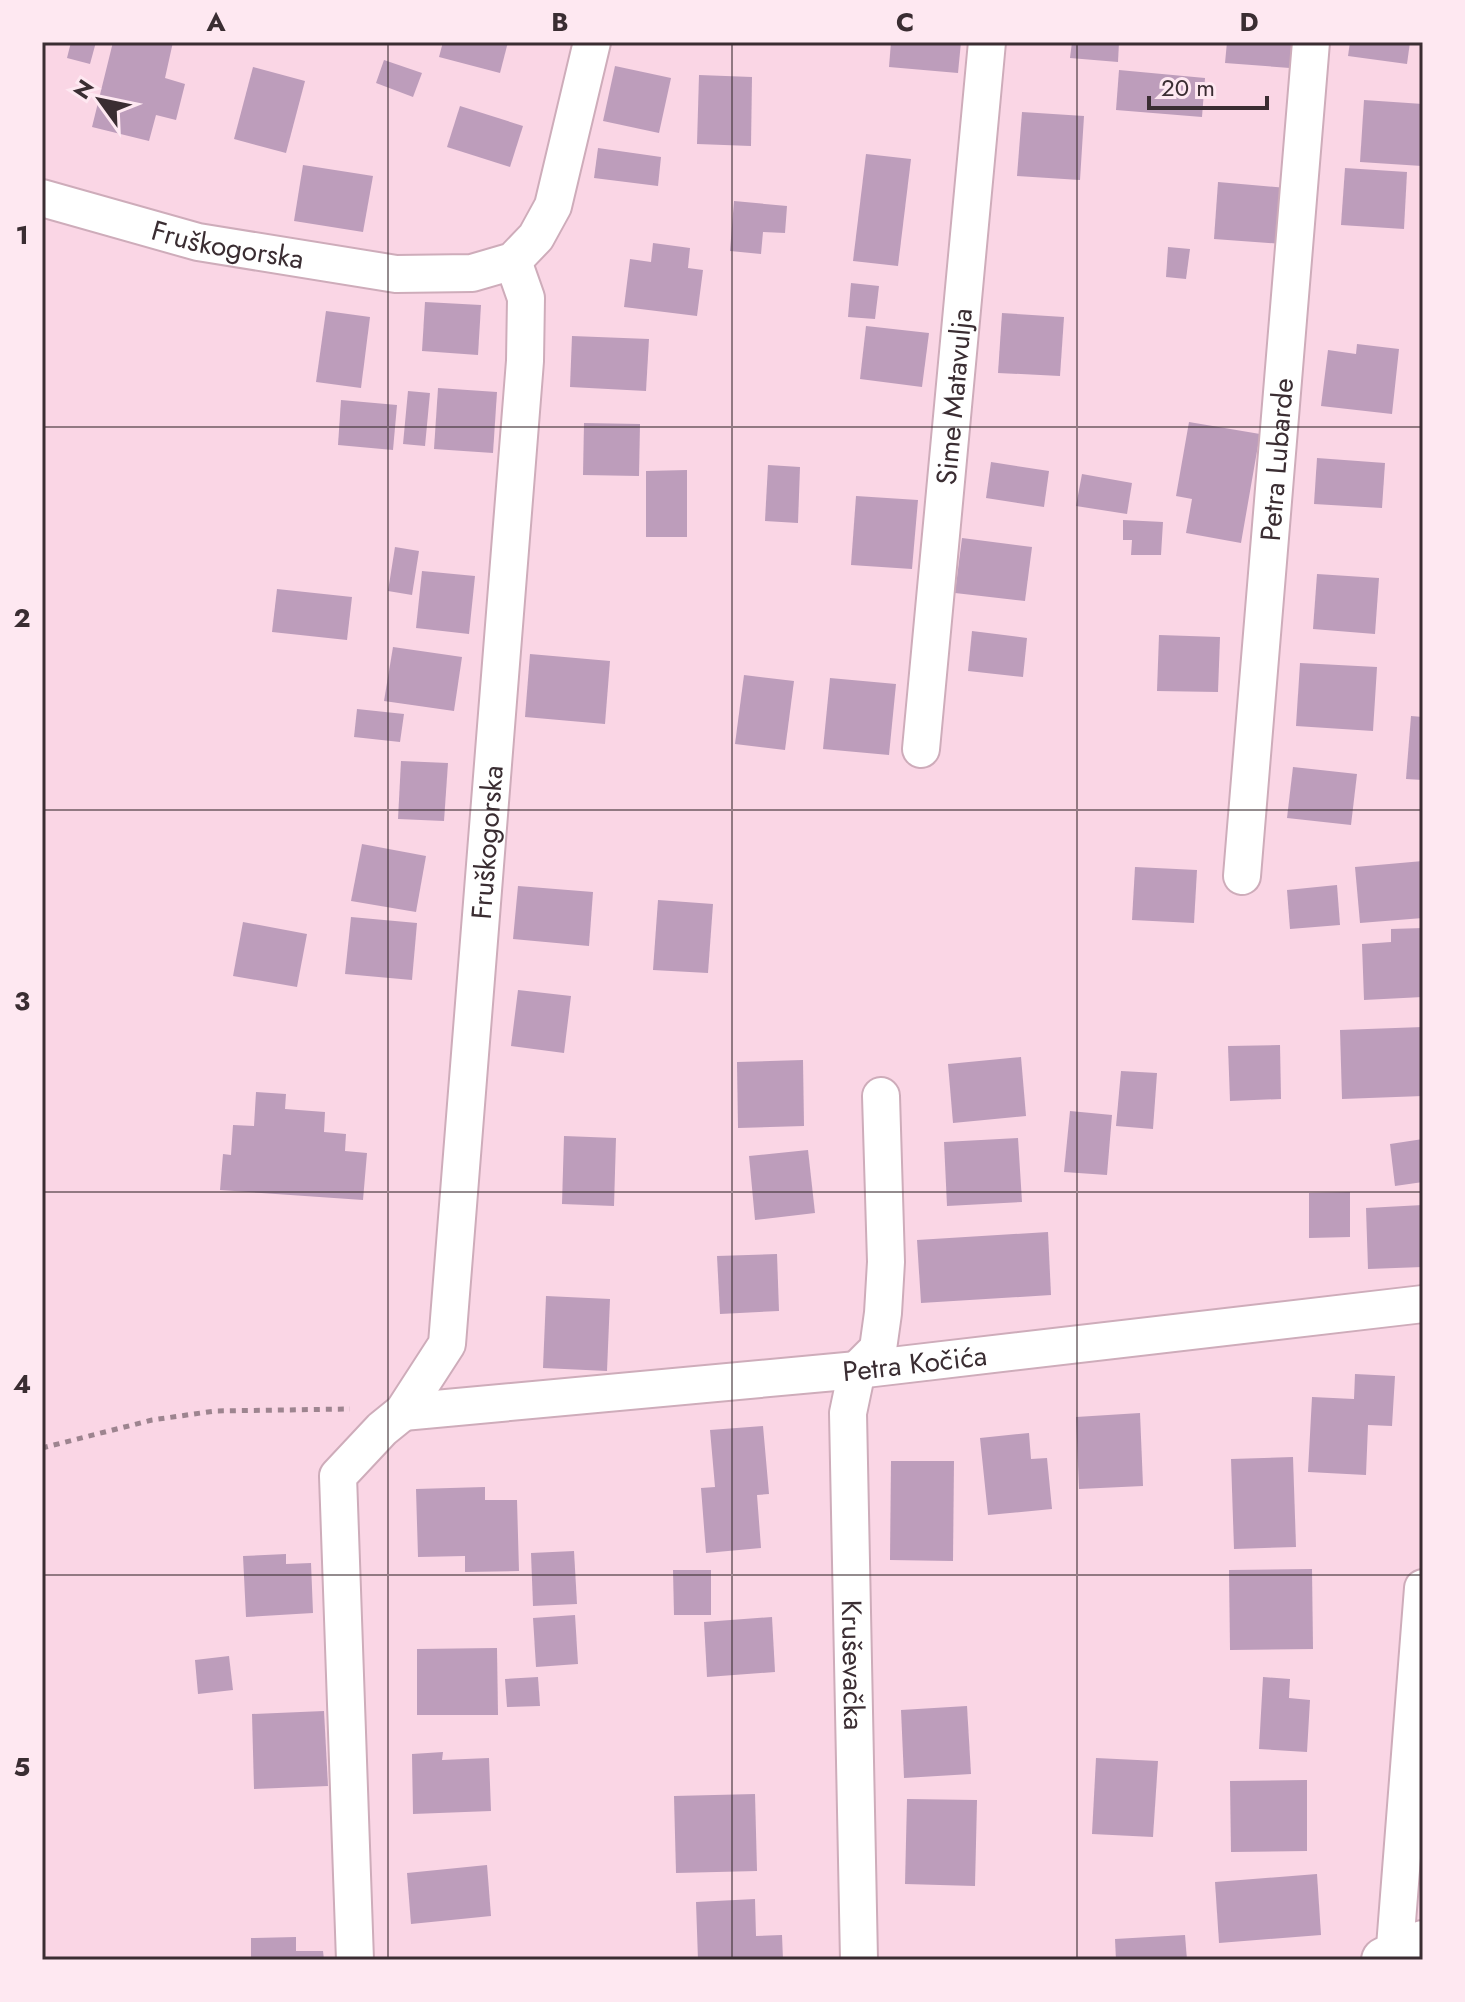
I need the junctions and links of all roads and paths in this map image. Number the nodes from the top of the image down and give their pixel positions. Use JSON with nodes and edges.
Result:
{"nodes":[{"id":1,"x":592,"y":42,"type":"edge"},
{"id":2,"x":987,"y":42,"type":"edge"},
{"id":3,"x":1311,"y":42,"type":"edge"},
{"id":4,"x":42,"y":198,"type":"edge"},
{"id":5,"x":513,"y":261,"type":"junction"},
{"id":6,"x":921,"y":749,"type":"dead end"},
{"id":7,"x":1242,"y":876,"type":"dead end"},
{"id":8,"x":881,"y":1096,"type":"dead end"},
{"id":9,"x":1423,"y":1304,"type":"edge"},
{"id":10,"x":857,"y":1370,"type":"junction"},
{"id":11,"x":403,"y":1412,"type":"junction"},
{"id":12,"x":42,"y":1448,"type":"edge"},
{"id":13,"x":1423,"y":1588,"type":"edge"},
{"id":14,"x":1399,"y":1955,"type":"edge"},
{"id":15,"x":355,"y":1960,"type":"edge"},
{"id":16,"x":859,"y":1960,"type":"edge"}],
"edges":[{"from":1,"to":5,"type":"street"},
{"from":2,"to":6,"type":"street","name":"Sime Matavulja"},
{"from":3,"to":7,"type":"street","name":"Petra Lubarde"},
{"from":4,"to":5,"type":"street","name":"Fruškogorska"},
{"from":5,"to":11,"type":"street","name":"Fruškogorska"},
{"from":8,"to":10,"type":"street"},
{"from":9,"to":10,"type":"street","name":"Petra Kočića"},
{"from":10,"to":11,"type":"street","name":"Petra Kočića"},
{"from":10,"to":16,"type":"street","name":"Kruševačka"},
{"from":11,"to":12,"type":"path"},
{"from":11,"to":15,"type":"street"},
{"from":13,"to":14,"type":"street"}]}
